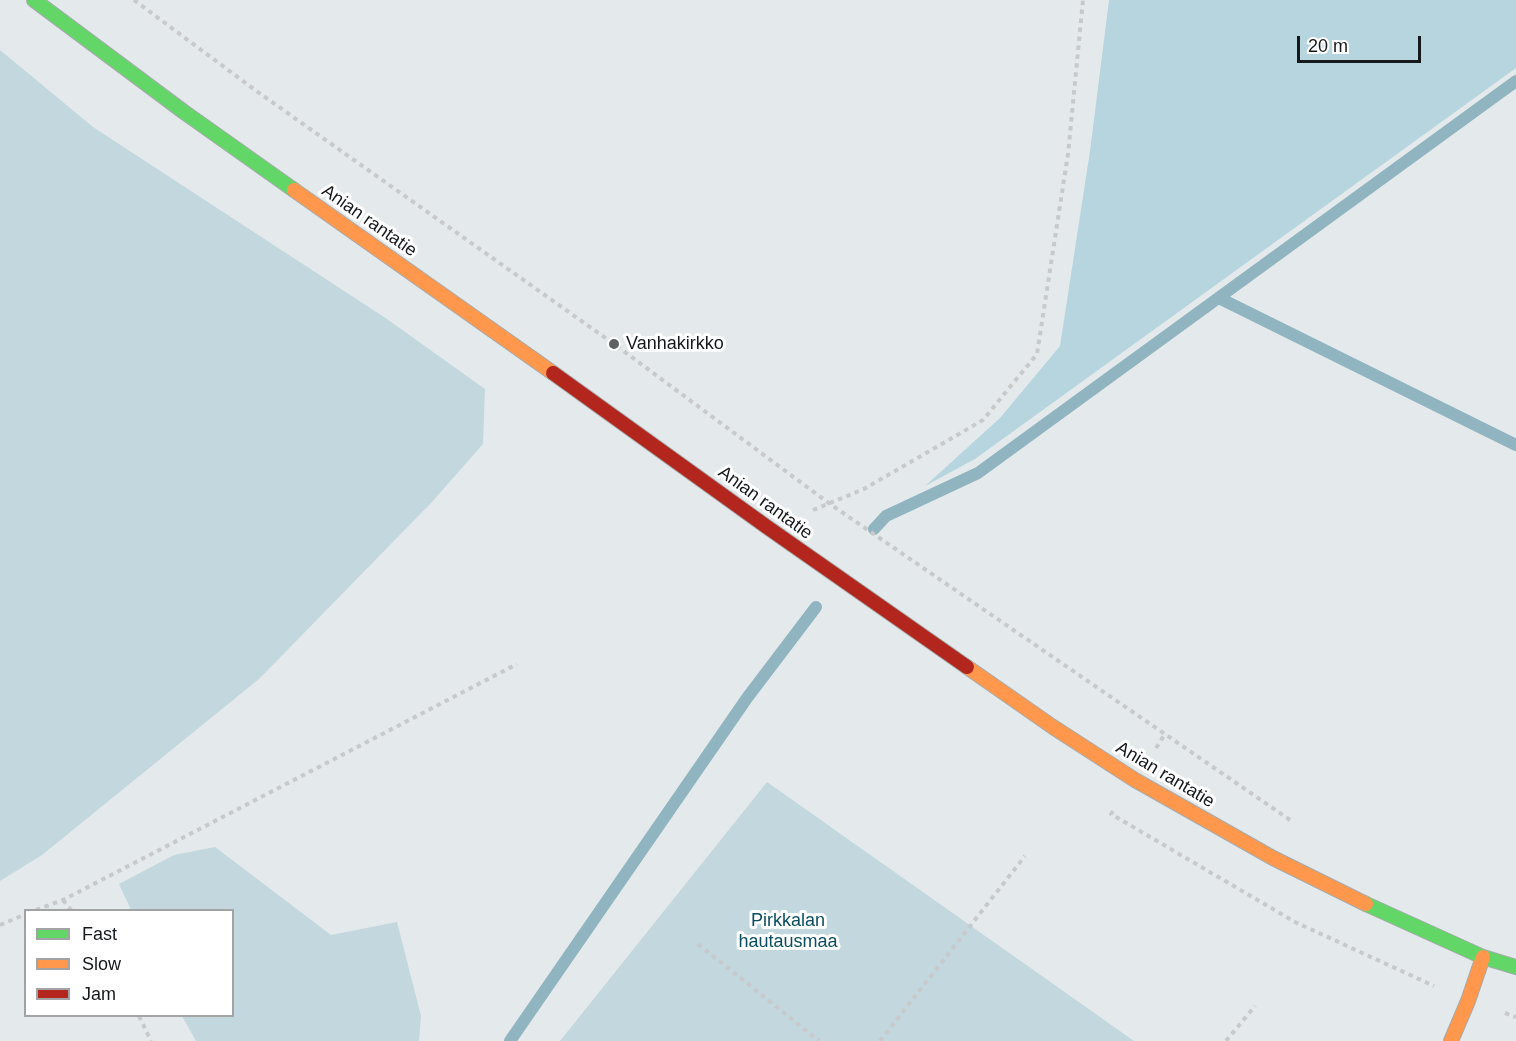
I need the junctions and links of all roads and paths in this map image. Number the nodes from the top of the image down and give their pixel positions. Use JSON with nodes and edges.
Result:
{"nodes":[{"id":1,"x":33,"y":0,"type":"edge"},
{"id":2,"x":134,"y":0,"type":"edge"},
{"id":3,"x":1083,"y":0,"type":"edge"},
{"id":4,"x":830,"y":504,"type":"junction"},
{"id":5,"x":767,"y":527,"type":"junction"},
{"id":6,"x":517,"y":664,"type":"dead end"},
{"id":7,"x":1300,"y":827,"type":"dead end"},
{"id":8,"x":1025,"y":856,"type":"dead end"},
{"id":9,"x":63,"y":900,"type":"junction"},
{"id":10,"x":39,"y":909,"type":"edge"},
{"id":11,"x":70,"y":909,"type":"edge"},
{"id":12,"x":24,"y":916,"type":"edge"},
{"id":13,"x":0,"y":925,"type":"edge"},
{"id":14,"x":698,"y":944,"type":"dead end"},
{"id":15,"x":1484,"y":957,"type":"junction"},
{"id":16,"x":1516,"y":967,"type":"edge"},
{"id":17,"x":1255,"y":1006,"type":"dead end"},
{"id":18,"x":139,"y":1017,"type":"edge"},
{"id":19,"x":151,"y":1041,"type":"edge"},
{"id":20,"x":819,"y":1041,"type":"edge"},
{"id":21,"x":880,"y":1041,"type":"edge"},
{"id":22,"x":1226,"y":1041,"type":"edge"},
{"id":23,"x":1451,"y":1041,"type":"edge"}],
"edges":[{"from":1,"to":5,"type":"street","name":"Anian rantatie"},
{"from":2,"to":4,"type":"path"},
{"from":3,"to":4,"type":"path"},
{"from":4,"to":5,"type":"path"},
{"from":4,"to":7,"type":"path"},
{"from":5,"to":15,"type":"street","name":"Anian rantatie"},
{"from":6,"to":9,"type":"path"},
{"from":8,"to":21,"type":"path"},
{"from":9,"to":10,"type":"path"},
{"from":9,"to":11,"type":"path"},
{"from":12,"to":13,"type":"path"},
{"from":14,"to":20,"type":"path"},
{"from":15,"to":16,"type":"street","name":"Anian rantatie"},
{"from":15,"to":23,"type":"street"},
{"from":17,"to":22,"type":"path"},
{"from":18,"to":19,"type":"path"}]}
